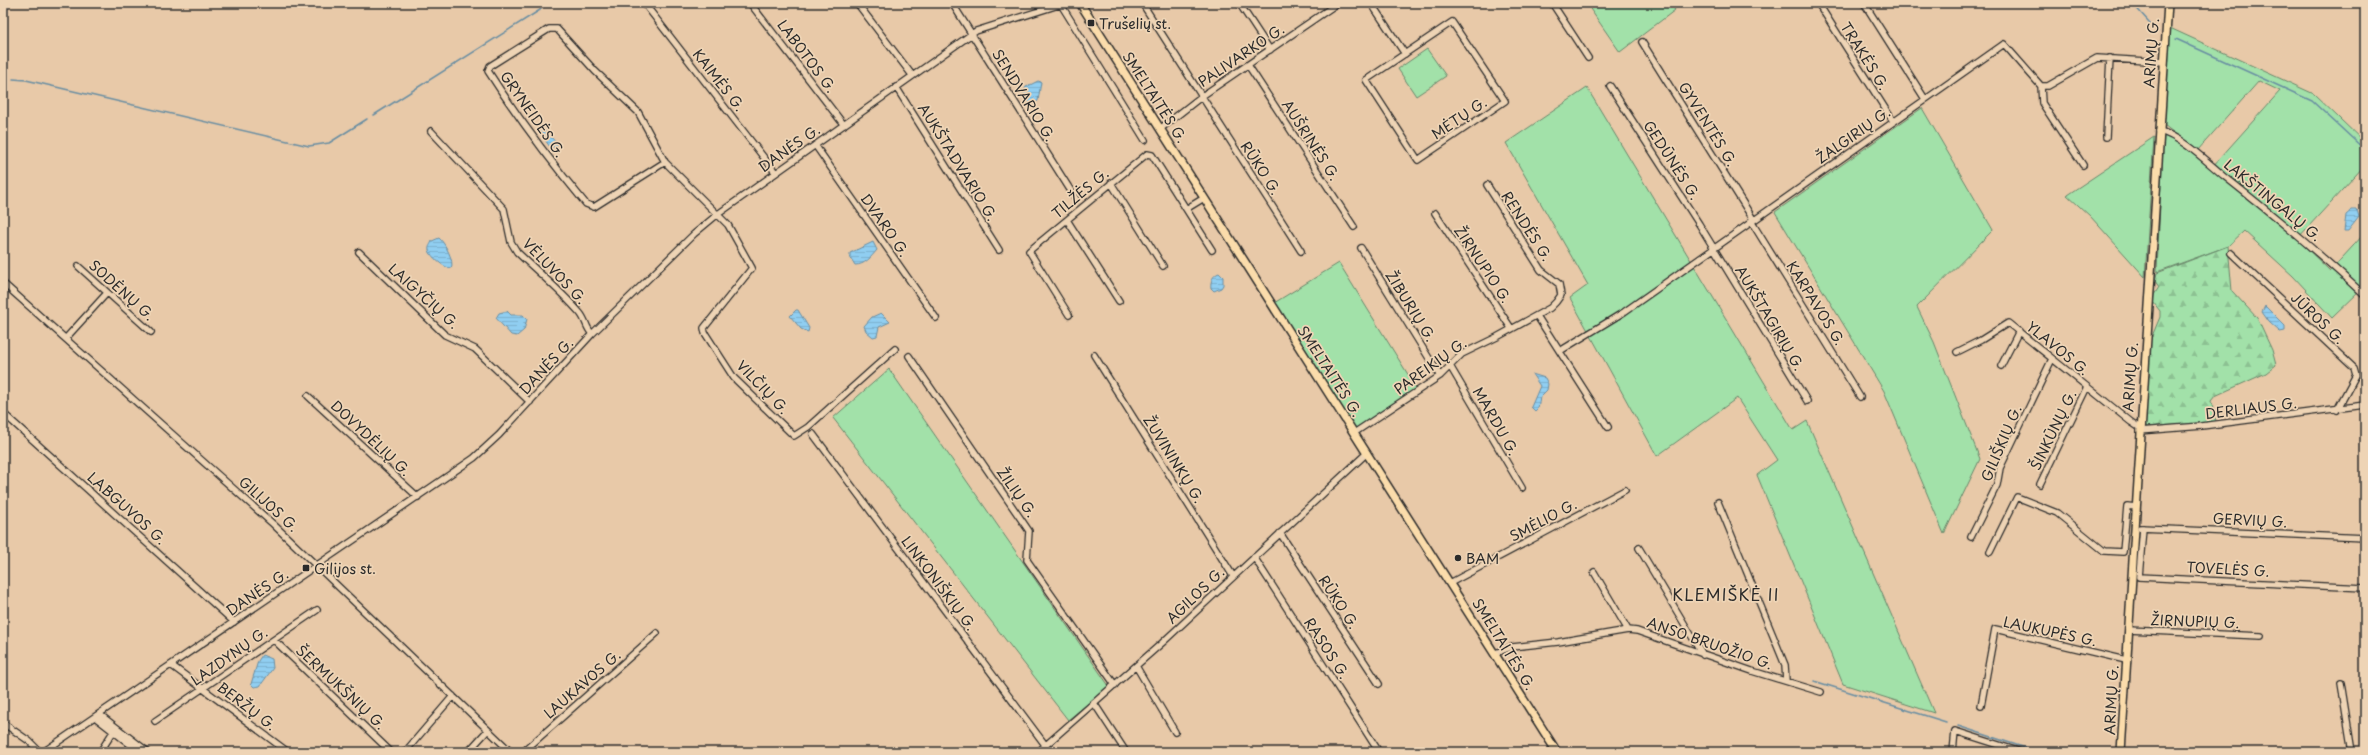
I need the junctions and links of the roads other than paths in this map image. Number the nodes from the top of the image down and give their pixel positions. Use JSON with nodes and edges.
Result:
{"nodes":[{"id":1,"x":644,"y":3,"type":"edge"},
{"id":2,"x":750,"y":3,"type":"edge"},
{"id":3,"x":857,"y":3,"type":"edge"},
{"id":4,"x":952,"y":3,"type":"edge"},
{"id":5,"x":1080,"y":3,"type":"edge"},
{"id":6,"x":1142,"y":3,"type":"edge"},
{"id":7,"x":1239,"y":3,"type":"edge"},
{"id":8,"x":1337,"y":3,"type":"edge"},
{"id":9,"x":1371,"y":3,"type":"edge"},
{"id":10,"x":1552,"y":3,"type":"edge"},
{"id":11,"x":1818,"y":3,"type":"edge"},
{"id":12,"x":1864,"y":3,"type":"edge"},
{"id":13,"x":2168,"y":3,"type":"edge"},
{"id":14,"x":1063,"y":4,"type":"edge"},
{"id":15,"x":972,"y":34,"type":"junction"},
{"id":16,"x":1642,"y":42,"type":"dead end"},
{"id":17,"x":1270,"y":50,"type":"junction"},
{"id":18,"x":1405,"y":54,"type":"junction"},
{"id":19,"x":1588,"y":58,"type":"dead end"},
{"id":20,"x":2110,"y":58,"type":"junction"},
{"id":21,"x":2164,"y":62,"type":"junction"},
{"id":22,"x":1248,"y":65,"type":"junction"},
{"id":23,"x":912,"y":75,"type":"junction"},
{"id":24,"x":1610,"y":86,"type":"dead end"},
{"id":25,"x":2041,"y":86,"type":"junction"},
{"id":26,"x":896,"y":87,"type":"junction"},
{"id":27,"x":1202,"y":96,"type":"junction"},
{"id":28,"x":1925,"y":99,"type":"junction"},
{"id":29,"x":1893,"y":121,"type":"junction"},
{"id":30,"x":844,"y":125,"type":"junction"},
{"id":31,"x":1160,"y":129,"type":"junction"},
{"id":32,"x":431,"y":131,"type":"dead end"},
{"id":33,"x":2159,"y":131,"type":"junction"},
{"id":34,"x":2106,"y":137,"type":"dead end"},
{"id":35,"x":1145,"y":140,"type":"dead end"},
{"id":36,"x":815,"y":145,"type":"junction"},
{"id":37,"x":665,"y":162,"type":"junction"},
{"id":38,"x":2083,"y":165,"type":"dead end"},
{"id":39,"x":775,"y":172,"type":"junction"},
{"id":40,"x":1111,"y":183,"type":"junction"},
{"id":41,"x":1487,"y":185,"type":"dead end"},
{"id":42,"x":1204,"y":198,"type":"junction"},
{"id":43,"x":1076,"y":199,"type":"dead end"},
{"id":44,"x":1186,"y":209,"type":"junction"},
{"id":45,"x":1435,"y":213,"type":"dead end"},
{"id":46,"x":718,"y":214,"type":"junction"},
{"id":47,"x":1067,"y":220,"type":"junction"},
{"id":48,"x":1752,"y":220,"type":"junction"},
{"id":49,"x":1354,"y":227,"type":"dead end"},
{"id":50,"x":1713,"y":247,"type":"junction"},
{"id":51,"x":1361,"y":248,"type":"dead end"},
{"id":52,"x":998,"y":250,"type":"dead end"},
{"id":53,"x":1212,"y":250,"type":"dead end"},
{"id":54,"x":1301,"y":251,"type":"dead end"},
{"id":55,"x":359,"y":252,"type":"dead end"},
{"id":56,"x":2231,"y":253,"type":"dead end"},
{"id":57,"x":78,"y":266,"type":"dead end"},
{"id":58,"x":1163,"y":266,"type":"dead end"},
{"id":59,"x":3,"y":283,"type":"edge"},
{"id":60,"x":107,"y":293,"type":"junction"},
{"id":61,"x":1561,"y":295,"type":"joint"},
{"id":62,"x":2365,"y":296,"type":"edge"},
{"id":63,"x":1119,"y":301,"type":"dead end"},
{"id":64,"x":1069,"y":315,"type":"dead end"},
{"id":65,"x":1537,"y":316,"type":"junction"},
{"id":66,"x":936,"y":318,"type":"dead end"},
{"id":67,"x":1511,"y":328,"type":"junction"},
{"id":68,"x":2019,"y":331,"type":"junction"},
{"id":69,"x":151,"y":332,"type":"dead end"},
{"id":70,"x":592,"y":334,"type":"junction"},
{"id":71,"x":66,"y":338,"type":"junction"},
{"id":72,"x":895,"y":349,"type":"dead end"},
{"id":73,"x":1560,"y":351,"type":"junction"},
{"id":74,"x":1957,"y":352,"type":"dead end"},
{"id":75,"x":1094,"y":355,"type":"dead end"},
{"id":76,"x":909,"y":356,"type":"dead end"},
{"id":77,"x":2052,"y":359,"type":"junction"},
{"id":78,"x":1450,"y":366,"type":"junction"},
{"id":79,"x":2001,"y":366,"type":"dead end"},
{"id":80,"x":1440,"y":376,"type":"junction"},
{"id":81,"x":2087,"y":387,"type":"junction"},
{"id":82,"x":308,"y":396,"type":"dead end"},
{"id":83,"x":1860,"y":397,"type":"dead end"},
{"id":84,"x":1807,"y":401,"type":"dead end"},
{"id":85,"x":530,"y":402,"type":"junction"},
{"id":86,"x":2365,"y":405,"type":"edge"},
{"id":87,"x":2337,"y":410,"type":"junction"},
{"id":88,"x":3,"y":413,"type":"edge"},
{"id":89,"x":1608,"y":427,"type":"dead end"},
{"id":90,"x":2140,"y":429,"type":"junction"},
{"id":91,"x":1354,"y":433,"type":"junction"},
{"id":92,"x":813,"y":434,"type":"dead end"},
{"id":93,"x":1367,"y":453,"type":"junction"},
{"id":94,"x":2040,"y":484,"type":"dead end"},
{"id":95,"x":1522,"y":488,"type":"dead end"},
{"id":96,"x":1625,"y":490,"type":"dead end"},
{"id":97,"x":418,"y":497,"type":"junction"},
{"id":98,"x":1718,"y":502,"type":"dead end"},
{"id":99,"x":2136,"y":507,"type":"junction"},
{"id":100,"x":2134,"y":528,"type":"junction"},
{"id":101,"x":2143,"y":528,"type":"junction"},
{"id":102,"x":1280,"y":533,"type":"junction"},
{"id":103,"x":1971,"y":537,"type":"dead end"},
{"id":104,"x":2365,"y":538,"type":"edge"},
{"id":105,"x":1639,"y":548,"type":"dead end"},
{"id":106,"x":1990,"y":552,"type":"dead end"},
{"id":107,"x":1254,"y":557,"type":"junction"},
{"id":108,"x":317,"y":566,"type":"junction"},
{"id":109,"x":1594,"y":572,"type":"dead end"},
{"id":110,"x":1233,"y":576,"type":"junction"},
{"id":111,"x":1450,"y":583,"type":"junction"},
{"id":112,"x":2365,"y":588,"type":"edge"},
{"id":113,"x":317,"y":610,"type":"dead end"},
{"id":114,"x":234,"y":622,"type":"junction"},
{"id":115,"x":1628,"y":630,"type":"junction"},
{"id":116,"x":2128,"y":630,"type":"junction"},
{"id":117,"x":657,"y":633,"type":"dead end"},
{"id":118,"x":2261,"y":636,"type":"dead end"},
{"id":119,"x":274,"y":640,"type":"junction"},
{"id":120,"x":1495,"y":653,"type":"junction"},
{"id":121,"x":1703,"y":655,"type":"junction"},
{"id":122,"x":2126,"y":660,"type":"junction"},
{"id":123,"x":171,"y":665,"type":"junction"},
{"id":124,"x":1136,"y":666,"type":"junction"},
{"id":125,"x":1786,"y":682,"type":"junction"},
{"id":126,"x":2341,"y":683,"type":"dead end"},
{"id":127,"x":1379,"y":684,"type":"dead end"},
{"id":128,"x":1115,"y":685,"type":"junction"},
{"id":129,"x":204,"y":689,"type":"junction"},
{"id":130,"x":1821,"y":692,"type":"dead end"},
{"id":131,"x":453,"y":696,"type":"junction"},
{"id":132,"x":1094,"y":703,"type":"junction"},
{"id":133,"x":1981,"y":706,"type":"dead end"},
{"id":134,"x":97,"y":716,"type":"junction"},
{"id":135,"x":155,"y":721,"type":"dead end"},
{"id":136,"x":3,"y":723,"type":"edge"},
{"id":137,"x":488,"y":730,"type":"junction"},
{"id":138,"x":113,"y":732,"type":"junction"},
{"id":139,"x":1175,"y":732,"type":"dead end"},
{"id":140,"x":1046,"y":746,"type":"junction"},
{"id":141,"x":42,"y":752,"type":"edge"},
{"id":142,"x":100,"y":752,"type":"edge"},
{"id":143,"x":140,"y":752,"type":"edge"},
{"id":144,"x":148,"y":752,"type":"edge"},
{"id":145,"x":288,"y":752,"type":"edge"},
{"id":146,"x":391,"y":752,"type":"edge"},
{"id":147,"x":404,"y":752,"type":"edge"},
{"id":148,"x":468,"y":752,"type":"edge"},
{"id":149,"x":511,"y":752,"type":"edge"},
{"id":150,"x":523,"y":752,"type":"edge"},
{"id":151,"x":1038,"y":752,"type":"edge"},
{"id":152,"x":1126,"y":752,"type":"edge"},
{"id":153,"x":1379,"y":752,"type":"edge"},
{"id":154,"x":1557,"y":752,"type":"edge"},
{"id":155,"x":1954,"y":752,"type":"edge"},
{"id":156,"x":2021,"y":752,"type":"edge"},
{"id":157,"x":2121,"y":752,"type":"edge"},
{"id":158,"x":2352,"y":752,"type":"edge"}],
"edges":[{"from":1,"to":39,"type":"street","name":"KAIMĖS G."},
{"from":2,"to":30,"type":"street","name":"LABOTOS G."},
{"from":3,"to":23,"type":"street"},
{"from":4,"to":15,"type":"street","name":"SENDVARIO G."},
{"from":5,"to":31,"type":"main road","name":"SMELTAITĖS G."},
{"from":6,"to":27,"type":"street","name":"RŪKO G."},
{"from":7,"to":17,"type":"street"},
{"from":8,"to":17,"type":"street","name":"PALIVARKO G."},
{"from":9,"to":18,"type":"street"},
{"from":10,"to":19,"type":"street"},
{"from":11,"to":29,"type":"street","name":"TRAKĖS G."},
{"from":12,"to":28,"type":"street"},
{"from":13,"to":21,"type":"main road","name":"ARIMŲ G."},
{"from":14,"to":15,"type":"street","name":"DANĖS G."},
{"from":14,"to":35,"type":"street"},
{"from":15,"to":23,"type":"street","name":"DANĖS G."},
{"from":15,"to":43,"type":"street","name":"SENDVARIO G."},
{"from":16,"to":48,"type":"street","name":"GYVENTĖS G."},
{"from":17,"to":22,"type":"street","name":"PALIVARKO G."},
{"from":18,"to":18,"type":"street","name":"MĖTŲ G."},
{"from":20,"to":21,"type":"street"},
{"from":20,"to":25,"type":"street"},
{"from":20,"to":34,"type":"street"},
{"from":21,"to":33,"type":"main road","name":"ARIMŲ G."},
{"from":22,"to":27,"type":"street","name":"PALIVARKO G."},
{"from":22,"to":49,"type":"street","name":"AUŠRINĖS G."},
{"from":23,"to":26,"type":"street","name":"DANĖS G."},
{"from":24,"to":50,"type":"street","name":"GEDŪNĖS G."},
{"from":25,"to":28,"type":"street","name":"ŽALGIRIŲ G."},
{"from":25,"to":38,"type":"street"},
{"from":26,"to":30,"type":"street","name":"DANĖS G."},
{"from":26,"to":52,"type":"street","name":"AUKŠTADVARIO G."},
{"from":27,"to":31,"type":"street","name":"PALIVARKO G."},
{"from":27,"to":54,"type":"street","name":"RŪKO G."},
{"from":28,"to":29,"type":"street","name":"ŽALGIRIŲ G."},
{"from":29,"to":48,"type":"street","name":"ŽALGIRIŲ G."},
{"from":30,"to":36,"type":"street","name":"DANĖS G."},
{"from":31,"to":42,"type":"main road","name":"SMELTAITĖS G."},
{"from":32,"to":70,"type":"street","name":"VĖLUVOS G."},
{"from":33,"to":62,"type":"street","name":"LAKŠTINGALŲ G."},
{"from":33,"to":90,"type":"main road","name":"ARIMŲ G."},
{"from":36,"to":39,"type":"street","name":"DANĖS G."},
{"from":36,"to":66,"type":"street","name":"DVARO G."},
{"from":37,"to":37,"type":"street","name":"GRYNEIDĖS G."},
{"from":37,"to":46,"type":"street","name":"GRYNEIDĖS G."},
{"from":39,"to":46,"type":"street","name":"DANĖS G."},
{"from":40,"to":44,"type":"street","name":"TILŽĖS G."},
{"from":40,"to":47,"type":"street","name":"TILŽĖS G."},
{"from":40,"to":58,"type":"street"},
{"from":41,"to":61,"type":"street","name":"RENDĖS G."},
{"from":42,"to":44,"type":"street"},
{"from":42,"to":91,"type":"main road","name":"SMELTAITĖS G."},
{"from":44,"to":53,"type":"street"},
{"from":45,"to":67,"type":"street","name":"ŽIRNUPIO G."},
{"from":46,"to":70,"type":"street","name":"DANĖS G."},
{"from":46,"to":72,"type":"street","name":"VILČIŲ G."},
{"from":47,"to":63,"type":"street"},
{"from":47,"to":64,"type":"street","name":"TILŽĖS G."},
{"from":48,"to":50,"type":"street","name":"ŽALGIRIŲ G."},
{"from":48,"to":83,"type":"street","name":"KARPAVOS G."},
{"from":50,"to":73,"type":"street","name":"ŽALGIRIŲ G."},
{"from":50,"to":84,"type":"street","name":"AUKŠTAGIRIŲ G."},
{"from":51,"to":80,"type":"street","name":"ŽIBURIŲ G."},
{"from":55,"to":85,"type":"street","name":"LAIGYČIŲ G."},
{"from":56,"to":87,"type":"street","name":"JŪROS G."},
{"from":57,"to":60,"type":"street","name":"SODĖNŲ G."},
{"from":59,"to":71,"type":"street","name":"GILIJOS G."},
{"from":60,"to":69,"type":"street","name":"SODĖNŲ G."},
{"from":60,"to":71,"type":"street"},
{"from":61,"to":65,"type":"street","name":"PAREIKIŲ G."},
{"from":65,"to":67,"type":"street","name":"PAREIKIŲ G."},
{"from":65,"to":73,"type":"street"},
{"from":67,"to":78,"type":"street","name":"PAREIKIŲ G."},
{"from":68,"to":74,"type":"street","name":"YLAVOS G."},
{"from":68,"to":77,"type":"street","name":"YLAVOS G."},
{"from":68,"to":79,"type":"street"},
{"from":70,"to":85,"type":"street","name":"DANĖS G."},
{"from":71,"to":108,"type":"street","name":"GILIJOS G."},
{"from":73,"to":89,"type":"street"},
{"from":75,"to":110,"type":"street","name":"ŽUVININKŲ G."},
{"from":76,"to":128,"type":"street","name":"ŽILIŲ G."},
{"from":77,"to":81,"type":"street","name":"YLAVOS G."},
{"from":77,"to":103,"type":"street","name":"GILIŠKIŲ G."},
{"from":78,"to":80,"type":"street","name":"PAREIKIŲ G."},
{"from":78,"to":95,"type":"street","name":"MARDU G."},
{"from":80,"to":91,"type":"street","name":"PAREIKIŲ G."},
{"from":81,"to":90,"type":"street","name":"YLAVOS G."},
{"from":81,"to":94,"type":"street","name":"ŠINKŪNŲ G."},
{"from":82,"to":97,"type":"street","name":"DOVYDĖLIŲ G."},
{"from":85,"to":97,"type":"street","name":"DANĖS G."},
{"from":86,"to":87,"type":"street","name":"DERLIAUS G."},
{"from":87,"to":90,"type":"street","name":"DERLIAUS G."},
{"from":88,"to":114,"type":"street","name":"LABGUVOS G."},
{"from":90,"to":99,"type":"main road","name":"ARIMŲ G."},
{"from":91,"to":93,"type":"main road","name":"SMELTAITĖS G."},
{"from":92,"to":140,"type":"street","name":"LINKONIŠKIŲ G."},
{"from":93,"to":102,"type":"street","name":"AGILOS G."},
{"from":93,"to":111,"type":"main road","name":"SMELTAITĖS G."},
{"from":96,"to":111,"type":"street","name":"SMĖLIO G."},
{"from":97,"to":108,"type":"street","name":"DANĖS G."},
{"from":98,"to":125,"type":"street"},
{"from":99,"to":100,"type":"main road","name":"ARIMŲ G."},
{"from":99,"to":106,"type":"street"},
{"from":100,"to":101,"type":"street","name":"GERVIŲ G."},
{"from":100,"to":116,"type":"main road","name":"ARIMŲ G."},
{"from":101,"to":104,"type":"street","name":"GERVIŲ G."},
{"from":101,"to":112,"type":"street","name":"TOVELĖS G."},
{"from":102,"to":107,"type":"street","name":"AGILOS G."},
{"from":102,"to":127,"type":"street","name":"RŪKO G."},
{"from":105,"to":121,"type":"street"},
{"from":107,"to":110,"type":"street","name":"AGILOS G."},
{"from":107,"to":153,"type":"street","name":"RASOS G."},
{"from":108,"to":114,"type":"street","name":"DANĖS G."},
{"from":108,"to":131,"type":"street","name":"GILIJOS G."},
{"from":109,"to":115,"type":"street"},
{"from":110,"to":124,"type":"street","name":"AGILOS G."},
{"from":111,"to":120,"type":"main road","name":"SMELTAITĖS G."},
{"from":113,"to":119,"type":"street","name":"LAZDYNŲ G."},
{"from":114,"to":123,"type":"street","name":"DANĖS G."},
{"from":115,"to":120,"type":"street","name":"ANSO BRUOŽIO G."},
{"from":115,"to":121,"type":"street","name":"ANSO BRUOŽIO G."},
{"from":116,"to":118,"type":"street","name":"ŽIRNUPIŲ G."},
{"from":116,"to":122,"type":"main road","name":"ARIMŲ G."},
{"from":117,"to":150,"type":"street","name":"LAUKAVOS G."},
{"from":119,"to":129,"type":"street","name":"LAZDYNŲ G."},
{"from":119,"to":146,"type":"street","name":"ŠERMUKŠNIŲ G."},
{"from":120,"to":154,"type":"main road","name":"SMELTAITĖS G."},
{"from":121,"to":125,"type":"street","name":"ANSO BRUOŽIO G."},
{"from":122,"to":133,"type":"street","name":"LAUKUPĖS G."},
{"from":122,"to":157,"type":"main road","name":"ARIMŲ G."},
{"from":123,"to":129,"type":"street","name":"BERŽŲ G."},
{"from":123,"to":134,"type":"street","name":"DANĖS G."},
{"from":124,"to":128,"type":"street","name":"AGILOS G."},
{"from":124,"to":139,"type":"street"},
{"from":125,"to":130,"type":"street","name":"ANSO BRUOŽIO G."},
{"from":126,"to":158,"type":"street"},
{"from":128,"to":132,"type":"street","name":"AGILOS G."},
{"from":129,"to":135,"type":"street","name":"LAZDYNŲ G."},
{"from":129,"to":145,"type":"street","name":"BERŽŲ G."},
{"from":131,"to":137,"type":"street","name":"GILIJOS G."},
{"from":131,"to":147,"type":"street"},
{"from":132,"to":140,"type":"street","name":"AGILOS G."},
{"from":132,"to":152,"type":"street"},
{"from":134,"to":138,"type":"street"},
{"from":134,"to":141,"type":"street","name":"DANĖS G."},
{"from":134,"to":144,"type":"street"},
{"from":136,"to":141,"type":"street"},
{"from":137,"to":148,"type":"street"},
{"from":137,"to":149,"type":"street","name":"GILIJOS G."},
{"from":138,"to":142,"type":"street"},
{"from":138,"to":143,"type":"street"},
{"from":140,"to":151,"type":"street","name":"AGILOS G."},
{"from":155,"to":156,"type":"street"}]}
